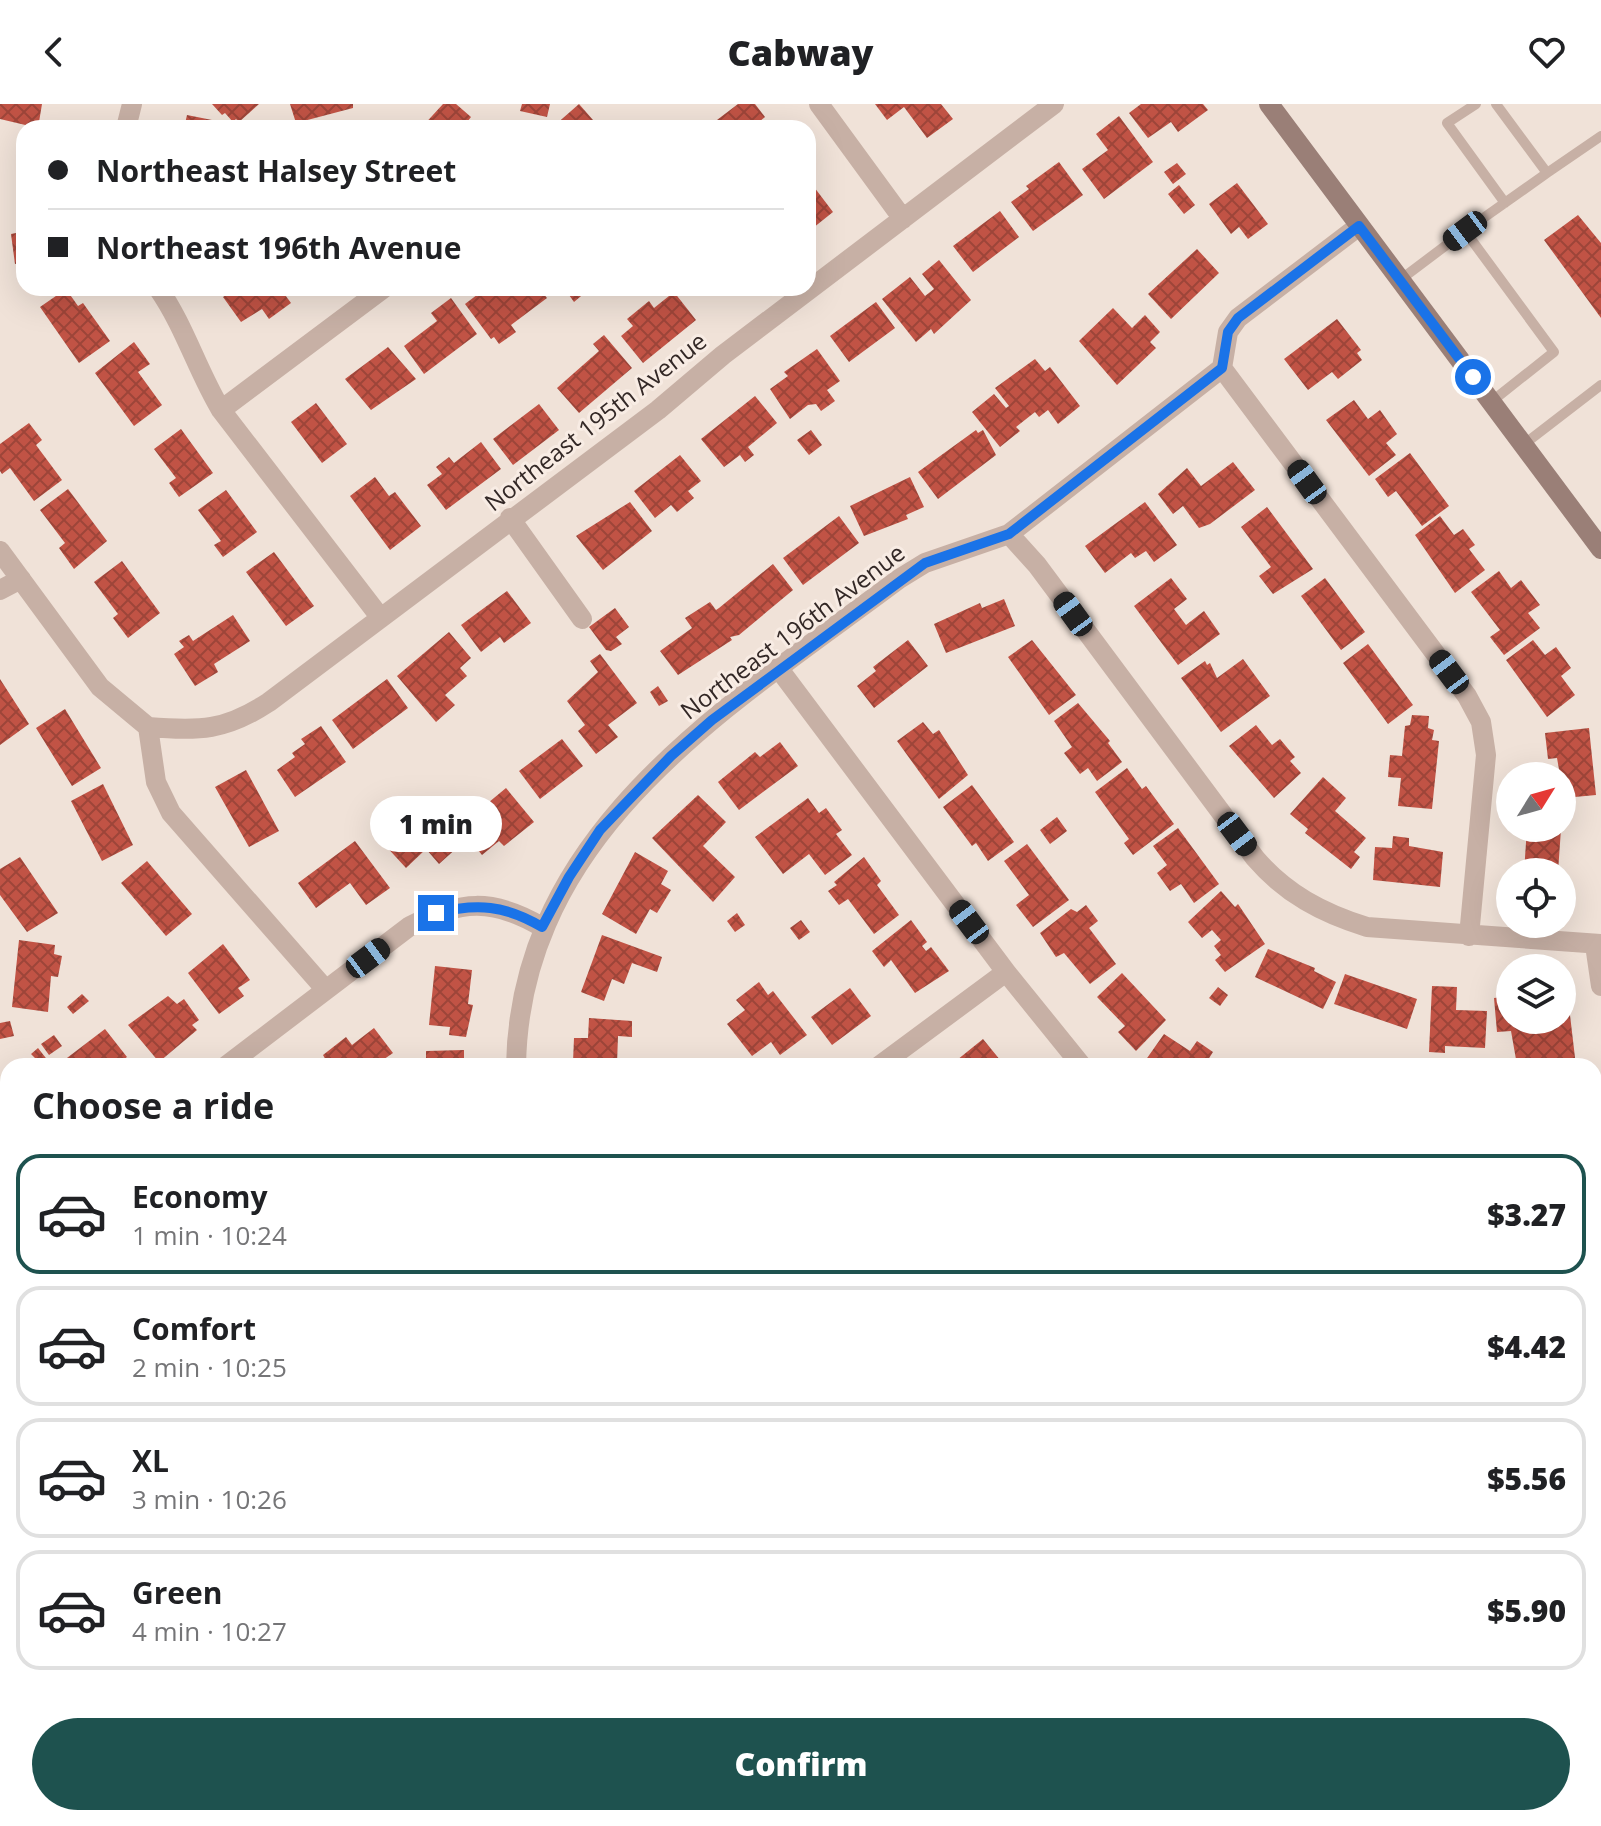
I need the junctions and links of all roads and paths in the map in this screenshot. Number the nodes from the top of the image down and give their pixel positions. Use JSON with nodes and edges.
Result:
{"nodes":[{"id":1,"x":819,"y":104,"type":"edge"},
{"id":2,"x":1054,"y":104,"type":"edge"},
{"id":3,"x":1269,"y":104,"type":"edge"},
{"id":4,"x":1476,"y":104,"type":"edge"},
{"id":5,"x":1496,"y":104,"type":"edge"},
{"id":6,"x":1601,"y":136,"type":"edge"},
{"id":7,"x":1547,"y":173,"type":"junction"},
{"id":8,"x":1505,"y":203,"type":"junction"},
{"id":9,"x":903,"y":219,"type":"junction"},
{"id":10,"x":1359,"y":226,"type":"junction"},
{"id":11,"x":1465,"y":231,"type":"junction"},
{"id":12,"x":1400,"y":280,"type":"junction"},
{"id":13,"x":816,"y":285,"type":"edge"},
{"id":14,"x":163,"y":296,"type":"edge"},
{"id":15,"x":373,"y":296,"type":"edge"},
{"id":16,"x":801,"y":296,"type":"edge"},
{"id":17,"x":1222,"y":368,"type":"junction"},
{"id":18,"x":1601,"y":385,"type":"edge"},
{"id":19,"x":1491,"y":402,"type":"junction"},
{"id":20,"x":221,"y":410,"type":"junction"},
{"id":21,"x":1523,"y":445,"type":"junction"},
{"id":22,"x":510,"y":518,"type":"junction"},
{"id":23,"x":1009,"y":534,"type":"junction"},
{"id":24,"x":1601,"y":549,"type":"edge"},
{"id":25,"x":0,"y":551,"type":"edge"},
{"id":26,"x":21,"y":579,"type":"junction"},
{"id":27,"x":0,"y":590,"type":"edge"},
{"id":28,"x":380,"y":617,"type":"junction"},
{"id":29,"x":582,"y":619,"type":"dead end"},
{"id":30,"x":779,"y":669,"type":"junction"},
{"id":31,"x":148,"y":727,"type":"junction"},
{"id":32,"x":542,"y":927,"type":"junction"},
{"id":33,"x":1469,"y":936,"type":"junction"},
{"id":34,"x":1598,"y":944,"type":"edge"},
{"id":35,"x":1006,"y":972,"type":"junction"},
{"id":36,"x":1601,"y":986,"type":"edge"},
{"id":37,"x":326,"y":990,"type":"junction"},
{"id":38,"x":237,"y":1058,"type":"edge"},
{"id":39,"x":517,"y":1058,"type":"edge"},
{"id":40,"x":890,"y":1058,"type":"edge"},
{"id":41,"x":1076,"y":1058,"type":"edge"}],
"edges":[{"from":1,"to":9,"type":"street"},
{"from":2,"to":9,"type":"street","name":"Northeast 195th Avenue"},
{"from":3,"to":10,"type":"street"},
{"from":4,"to":8,"type":"lane"},
{"from":5,"to":7,"type":"lane"},
{"from":6,"to":7,"type":"lane"},
{"from":7,"to":8,"type":"lane"},
{"from":8,"to":11,"type":"lane"},
{"from":9,"to":13,"type":"street","name":"Northeast 195th Avenue"},
{"from":10,"to":12,"type":"street"},
{"from":10,"to":17,"type":"street"},
{"from":11,"to":12,"type":"lane"},
{"from":11,"to":19,"type":"lane"},
{"from":12,"to":19,"type":"street"},
{"from":14,"to":20,"type":"street"},
{"from":15,"to":20,"type":"street"},
{"from":16,"to":22,"type":"street","name":"Northeast 195th Avenue"},
{"from":17,"to":23,"type":"street","name":"Northeast 196th Avenue"},
{"from":17,"to":33,"type":"street"},
{"from":18,"to":21,"type":"lane"},
{"from":19,"to":21,"type":"street"},
{"from":20,"to":28,"type":"street"},
{"from":21,"to":24,"type":"street"},
{"from":22,"to":28,"type":"street","name":"Northeast 195th Avenue"},
{"from":22,"to":29,"type":"street"},
{"from":23,"to":30,"type":"street","name":"Northeast 196th Avenue"},
{"from":23,"to":33,"type":"street"},
{"from":25,"to":26,"type":"street"},
{"from":26,"to":27,"type":"street"},
{"from":26,"to":31,"type":"street"},
{"from":28,"to":31,"type":"street","name":"Northeast 195th Avenue"},
{"from":30,"to":32,"type":"street","name":"Northeast 196th Avenue"},
{"from":30,"to":35,"type":"street"},
{"from":31,"to":37,"type":"street"},
{"from":32,"to":37,"type":"street"},
{"from":32,"to":39,"type":"street","name":"Northeast 196th Avenue"},
{"from":33,"to":34,"type":"street"},
{"from":34,"to":36,"type":"street"},
{"from":35,"to":40,"type":"street"},
{"from":35,"to":41,"type":"street"},
{"from":37,"to":38,"type":"street"}]}
